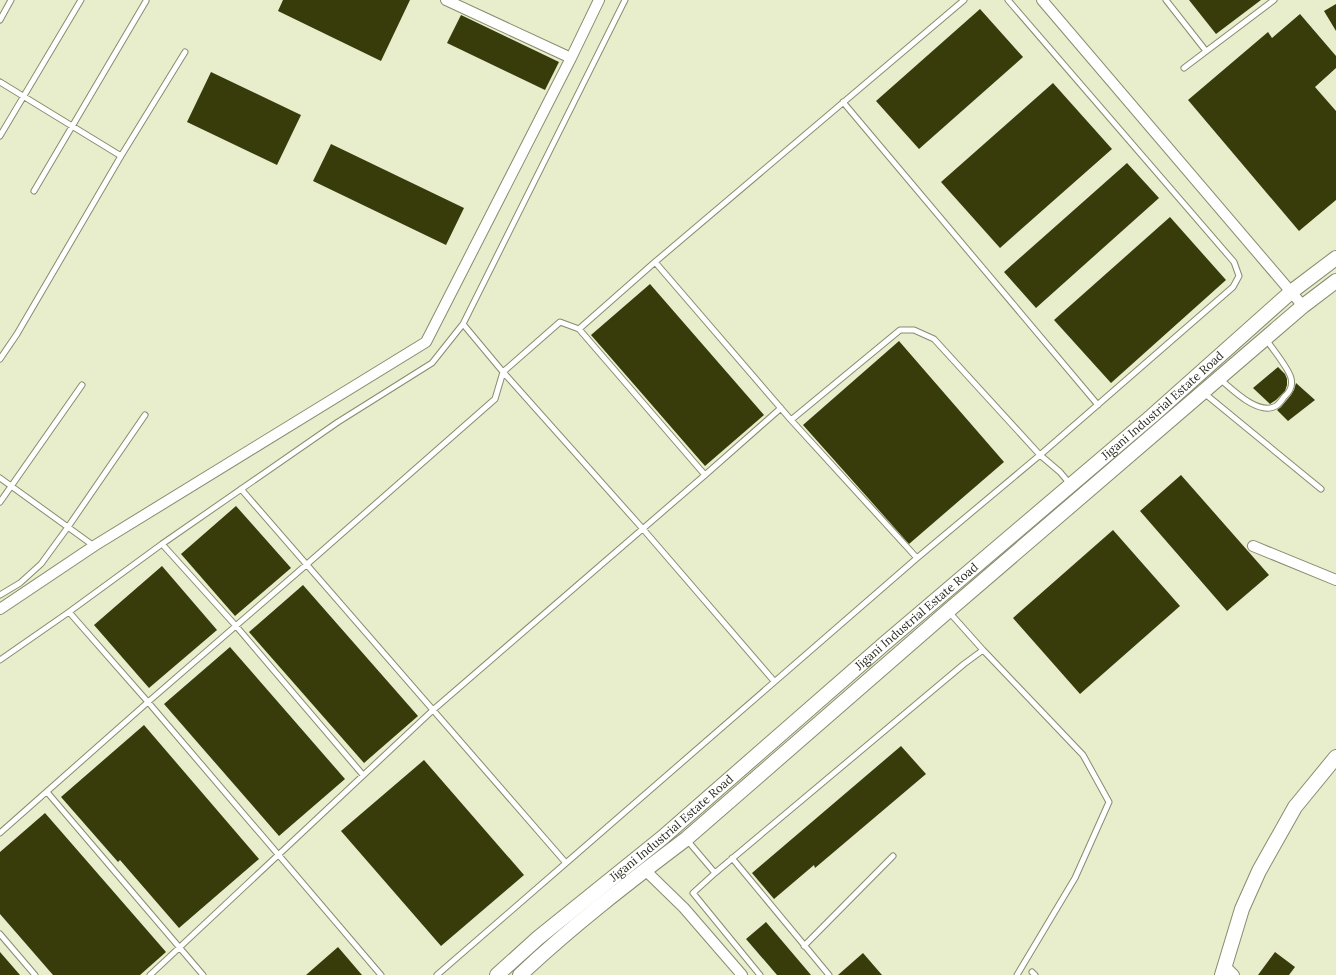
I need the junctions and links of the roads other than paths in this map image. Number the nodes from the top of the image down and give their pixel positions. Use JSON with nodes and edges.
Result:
{"nodes":[{"id":1,"x":11,"y":0,"type":"edge"},
{"id":2,"x":81,"y":0,"type":"edge"},
{"id":3,"x":446,"y":0,"type":"edge"},
{"id":4,"x":599,"y":0,"type":"edge"},
{"id":5,"x":624,"y":0,"type":"edge"},
{"id":6,"x":964,"y":0,"type":"edge"},
{"id":7,"x":1008,"y":0,"type":"edge"},
{"id":8,"x":1042,"y":0,"type":"edge"},
{"id":9,"x":1166,"y":0,"type":"edge"},
{"id":10,"x":1274,"y":0,"type":"edge"},
{"id":11,"x":146,"y":1,"type":"edge"},
{"id":12,"x":0,"y":20,"type":"edge"},
{"id":13,"x":1206,"y":51,"type":"junction"},
{"id":14,"x":185,"y":52,"type":"dead end"},
{"id":15,"x":572,"y":58,"type":"junction"},
{"id":16,"x":1184,"y":68,"type":"dead end"},
{"id":17,"x":0,"y":82,"type":"edge"},
{"id":18,"x":24,"y":96,"type":"junction"},
{"id":19,"x":843,"y":102,"type":"junction"},
{"id":20,"x":73,"y":126,"type":"junction"},
{"id":21,"x":0,"y":136,"type":"edge"},
{"id":22,"x":121,"y":156,"type":"junction"},
{"id":23,"x":34,"y":192,"type":"dead end"},
{"id":24,"x":1336,"y":258,"type":"edge"},
{"id":25,"x":655,"y":262,"type":"junction"},
{"id":26,"x":1336,"y":281,"type":"edge"},
{"id":27,"x":1291,"y":292,"type":"junction"},
{"id":28,"x":1303,"y":306,"type":"junction"},
{"id":29,"x":463,"y":324,"type":"junction"},
{"id":30,"x":579,"y":329,"type":"junction"},
{"id":31,"x":1265,"y":338,"type":"junction"},
{"id":32,"x":0,"y":359,"type":"edge"},
{"id":33,"x":503,"y":372,"type":"junction"},
{"id":34,"x":1220,"y":378,"type":"junction"},
{"id":35,"x":82,"y":385,"type":"dead end"},
{"id":36,"x":1203,"y":392,"type":"junction"},
{"id":37,"x":1098,"y":405,"type":"junction"},
{"id":38,"x":781,"y":408,"type":"junction"},
{"id":39,"x":145,"y":415,"type":"dead end"},
{"id":40,"x":791,"y":420,"type":"junction"},
{"id":41,"x":1040,"y":455,"type":"junction"},
{"id":42,"x":705,"y":475,"type":"junction"},
{"id":43,"x":0,"y":478,"type":"edge"},
{"id":44,"x":1071,"y":485,"type":"junction"},
{"id":45,"x":11,"y":486,"type":"junction"},
{"id":46,"x":1320,"y":489,"type":"dead end"},
{"id":47,"x":241,"y":490,"type":"junction"},
{"id":48,"x":0,"y":502,"type":"edge"},
{"id":49,"x":68,"y":527,"type":"junction"},
{"id":50,"x":643,"y":529,"type":"junction"},
{"id":51,"x":162,"y":544,"type":"junction"},
{"id":52,"x":94,"y":546,"type":"junction"},
{"id":53,"x":1253,"y":546,"type":"dead end"},
{"id":54,"x":917,"y":558,"type":"junction"},
{"id":55,"x":306,"y":566,"type":"junction"},
{"id":56,"x":1336,"y":580,"type":"edge"},
{"id":57,"x":0,"y":595,"type":"edge"},
{"id":58,"x":0,"y":609,"type":"edge"},
{"id":59,"x":948,"y":611,"type":"junction"},
{"id":60,"x":69,"y":612,"type":"junction"},
{"id":61,"x":236,"y":626,"type":"junction"},
{"id":62,"x":983,"y":650,"type":"junction"},
{"id":63,"x":0,"y":660,"type":"edge"},
{"id":64,"x":774,"y":681,"type":"junction"},
{"id":65,"x":148,"y":702,"type":"junction"},
{"id":66,"x":433,"y":710,"type":"junction"},
{"id":67,"x":1336,"y":756,"type":"edge"},
{"id":68,"x":363,"y":775,"type":"junction"},
{"id":69,"x":47,"y":792,"type":"junction"},
{"id":70,"x":0,"y":833,"type":"edge"},
{"id":71,"x":686,"y":839,"type":"junction"},
{"id":72,"x":278,"y":854,"type":"junction"},
{"id":73,"x":893,"y":856,"type":"dead end"},
{"id":74,"x":732,"y":858,"type":"junction"},
{"id":75,"x":566,"y":863,"type":"junction"},
{"id":76,"x":645,"y":870,"type":"junction"},
{"id":77,"x":715,"y":873,"type":"junction"},
{"id":78,"x":0,"y":934,"type":"edge"},
{"id":79,"x":804,"y":946,"type":"junction"},
{"id":80,"x":179,"y":948,"type":"junction"},
{"id":81,"x":1226,"y":972,"type":"edge"},
{"id":82,"x":35,"y":975,"type":"edge"},
{"id":83,"x":150,"y":975,"type":"edge"},
{"id":84,"x":203,"y":975,"type":"edge"},
{"id":85,"x":381,"y":975,"type":"edge"},
{"id":86,"x":436,"y":975,"type":"edge"},
{"id":87,"x":497,"y":975,"type":"edge"},
{"id":88,"x":520,"y":975,"type":"edge"},
{"id":89,"x":742,"y":975,"type":"edge"},
{"id":90,"x":760,"y":975,"type":"edge"},
{"id":91,"x":828,"y":975,"type":"edge"},
{"id":92,"x":1017,"y":975,"type":"edge"}],
"edges":[{"from":1,"to":12,"type":"lane"},
{"from":2,"to":18,"type":"lane"},
{"from":3,"to":15,"type":"street"},
{"from":4,"to":15,"type":"street"},
{"from":5,"to":29,"type":"lane"},
{"from":6,"to":19,"type":"lane"},
{"from":7,"to":37,"type":"lane"},
{"from":8,"to":27,"type":"street"},
{"from":9,"to":13,"type":"lane"},
{"from":10,"to":13,"type":"lane"},
{"from":11,"to":20,"type":"lane"},
{"from":13,"to":16,"type":"lane"},
{"from":14,"to":22,"type":"lane"},
{"from":15,"to":52,"type":"street"},
{"from":17,"to":18,"type":"lane"},
{"from":18,"to":20,"type":"lane"},
{"from":18,"to":21,"type":"lane"},
{"from":19,"to":25,"type":"lane"},
{"from":19,"to":37,"type":"lane"},
{"from":20,"to":22,"type":"lane"},
{"from":20,"to":23,"type":"lane"},
{"from":22,"to":32,"type":"lane"},
{"from":24,"to":27,"type":"main road","name":"Jigani Industrial Estate Road"},
{"from":25,"to":30,"type":"lane"},
{"from":25,"to":38,"type":"lane"},
{"from":26,"to":28,"type":"main road","name":"Jigani Industrial Estate Road"},
{"from":27,"to":28,"type":"street"},
{"from":27,"to":44,"type":"main road","name":"Jigani Industrial Estate Road"},
{"from":28,"to":31,"type":"main road","name":"Jigani Industrial Estate Road"},
{"from":29,"to":33,"type":"lane"},
{"from":29,"to":47,"type":"lane"},
{"from":30,"to":33,"type":"lane"},
{"from":30,"to":42,"type":"lane"},
{"from":31,"to":34,"type":"main road","name":"Jigani Industrial Estate Road"},
{"from":31,"to":34,"type":"lane"},
{"from":33,"to":50,"type":"lane"},
{"from":33,"to":55,"type":"lane"},
{"from":34,"to":36,"type":"main road","name":"Jigani Industrial Estate Road"},
{"from":35,"to":45,"type":"lane"},
{"from":36,"to":46,"type":"lane"},
{"from":36,"to":59,"type":"main road","name":"Jigani Industrial Estate Road"},
{"from":37,"to":41,"type":"lane"},
{"from":38,"to":40,"type":"lane"},
{"from":38,"to":42,"type":"lane"},
{"from":39,"to":49,"type":"lane"},
{"from":40,"to":41,"type":"lane"},
{"from":40,"to":54,"type":"lane"},
{"from":41,"to":44,"type":"lane"},
{"from":41,"to":54,"type":"lane"},
{"from":42,"to":50,"type":"lane"},
{"from":43,"to":45,"type":"lane"},
{"from":44,"to":87,"type":"main road","name":"Jigani Industrial Estate Road"},
{"from":45,"to":48,"type":"lane"},
{"from":45,"to":49,"type":"lane"},
{"from":47,"to":51,"type":"lane"},
{"from":47,"to":55,"type":"lane"},
{"from":49,"to":52,"type":"lane"},
{"from":49,"to":57,"type":"lane"},
{"from":50,"to":64,"type":"lane"},
{"from":50,"to":66,"type":"lane"},
{"from":51,"to":60,"type":"lane"},
{"from":51,"to":61,"type":"lane"},
{"from":52,"to":58,"type":"street"},
{"from":53,"to":56,"type":"street"},
{"from":54,"to":64,"type":"lane"},
{"from":55,"to":61,"type":"lane"},
{"from":55,"to":66,"type":"lane"},
{"from":59,"to":62,"type":"lane"},
{"from":59,"to":71,"type":"main road","name":"Jigani Industrial Estate Road"},
{"from":60,"to":63,"type":"lane"},
{"from":60,"to":65,"type":"lane"},
{"from":61,"to":65,"type":"lane"},
{"from":61,"to":68,"type":"lane"},
{"from":62,"to":74,"type":"lane"},
{"from":62,"to":92,"type":"lane"},
{"from":64,"to":75,"type":"lane"},
{"from":65,"to":69,"type":"lane"},
{"from":65,"to":72,"type":"lane"},
{"from":66,"to":68,"type":"lane"},
{"from":66,"to":75,"type":"lane"},
{"from":67,"to":81,"type":"main road"},
{"from":68,"to":72,"type":"lane"},
{"from":69,"to":70,"type":"lane"},
{"from":69,"to":80,"type":"lane"},
{"from":71,"to":76,"type":"main road","name":"Jigani Industrial Estate Road"},
{"from":71,"to":77,"type":"lane"},
{"from":72,"to":80,"type":"lane"},
{"from":72,"to":85,"type":"lane"},
{"from":73,"to":79,"type":"lane"},
{"from":74,"to":77,"type":"lane"},
{"from":74,"to":79,"type":"lane"},
{"from":75,"to":86,"type":"lane"},
{"from":76,"to":88,"type":"main road","name":"Jigani Industrial Estate Road"},
{"from":76,"to":89,"type":"street"},
{"from":77,"to":90,"type":"lane"},
{"from":78,"to":82,"type":"lane"},
{"from":79,"to":91,"type":"lane"},
{"from":80,"to":83,"type":"lane"},
{"from":80,"to":84,"type":"lane"}]}
